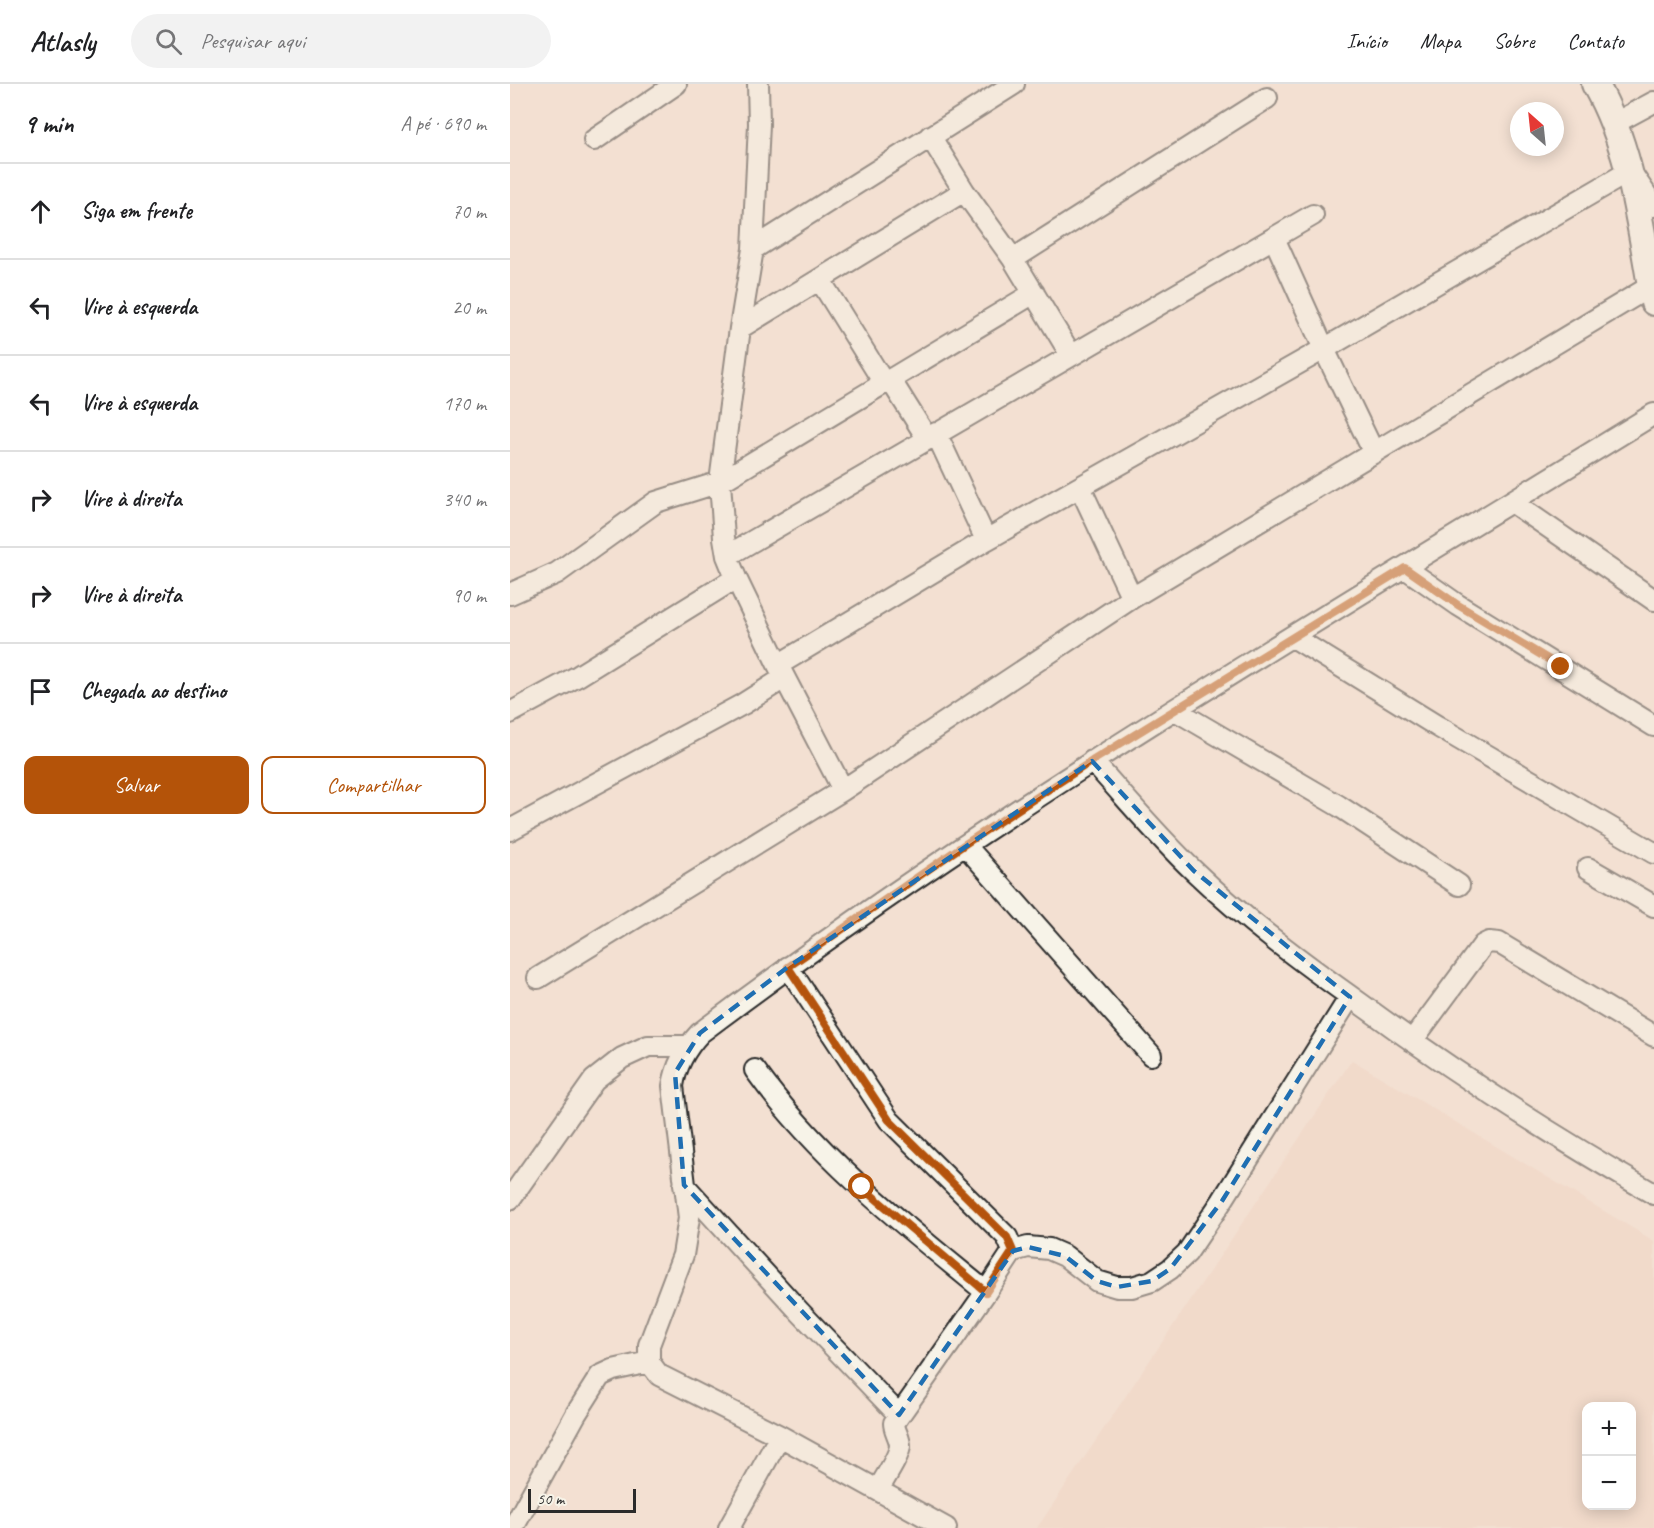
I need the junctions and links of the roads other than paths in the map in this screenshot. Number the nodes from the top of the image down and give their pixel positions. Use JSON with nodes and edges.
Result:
{"nodes":[{"id":1,"x":676,"y":84,"type":"edge"},
{"id":2,"x":758,"y":84,"type":"edge"},
{"id":3,"x":1014,"y":84,"type":"edge"},
{"id":4,"x":1595,"y":84,"type":"edge"},
{"id":5,"x":1268,"y":99,"type":"dead end"},
{"id":6,"x":1654,"y":102,"type":"edge"},
{"id":7,"x":1615,"y":123,"type":"junction"},
{"id":8,"x":930,"y":136,"type":"junction"},
{"id":9,"x":594,"y":140,"type":"dead end"},
{"id":10,"x":1630,"y":171,"type":"junction"},
{"id":11,"x":964,"y":191,"type":"junction"},
{"id":12,"x":1654,"y":206,"type":"edge"},
{"id":13,"x":1313,"y":215,"type":"dead end"},
{"id":14,"x":1274,"y":238,"type":"junction"},
{"id":15,"x":753,"y":249,"type":"junction"},
{"id":16,"x":1013,"y":259,"type":"junction"},
{"id":17,"x":820,"y":280,"type":"junction"},
{"id":18,"x":1034,"y":293,"type":"junction"},
{"id":19,"x":1653,"y":294,"type":"edge"},
{"id":20,"x":740,"y":328,"type":"junction"},
{"id":21,"x":1324,"y":349,"type":"junction"},
{"id":22,"x":1071,"y":355,"type":"junction"},
{"id":23,"x":887,"y":381,"type":"junction"},
{"id":24,"x":1654,"y":414,"type":"edge"},
{"id":25,"x":932,"y":436,"type":"junction"},
{"id":26,"x":1374,"y":453,"type":"junction"},
{"id":27,"x":720,"y":482,"type":"junction"},
{"id":28,"x":1080,"y":487,"type":"junction"},
{"id":29,"x":1512,"y":502,"type":"junction"},
{"id":30,"x":986,"y":540,"type":"junction"},
{"id":31,"x":727,"y":556,"type":"junction"},
{"id":32,"x":1405,"y":568,"type":"junction"},
{"id":33,"x":736,"y":578,"type":"junction"},
{"id":34,"x":510,"y":594,"type":"edge"},
{"id":35,"x":1132,"y":598,"type":"junction"},
{"id":36,"x":1654,"y":600,"type":"edge"},
{"id":37,"x":1293,"y":637,"type":"junction"},
{"id":38,"x":781,"y":672,"type":"junction"},
{"id":39,"x":1174,"y":710,"type":"junction"},
{"id":40,"x":510,"y":713,"type":"edge"},
{"id":41,"x":1654,"y":726,"type":"edge"},
{"id":42,"x":1092,"y":761,"type":"junction"},
{"id":43,"x":843,"y":790,"type":"junction"},
{"id":44,"x":510,"y":830,"type":"edge"},
{"id":45,"x":965,"y":844,"type":"junction"},
{"id":46,"x":1654,"y":853,"type":"edge"},
{"id":47,"x":1588,"y":868,"type":"dead end"},
{"id":48,"x":1459,"y":885,"type":"dead end"},
{"id":49,"x":1654,"y":906,"type":"edge"},
{"id":50,"x":788,"y":967,"type":"junction"},
{"id":51,"x":538,"y":978,"type":"dead end"},
{"id":52,"x":1350,"y":997,"type":"junction"},
{"id":53,"x":1654,"y":1036,"type":"edge"},
{"id":54,"x":1412,"y":1041,"type":"junction"},
{"id":55,"x":688,"y":1046,"type":"junction"},
{"id":56,"x":1151,"y":1055,"type":"dead end"},
{"id":57,"x":755,"y":1070,"type":"dead end"},
{"id":58,"x":684,"y":1185,"type":"junction"},
{"id":59,"x":1654,"y":1194,"type":"edge"},
{"id":60,"x":510,"y":1199,"type":"edge"},
{"id":61,"x":1013,"y":1251,"type":"junction"},
{"id":62,"x":986,"y":1292,"type":"junction"},
{"id":63,"x":649,"y":1362,"type":"junction"},
{"id":64,"x":899,"y":1415,"type":"junction"},
{"id":65,"x":780,"y":1436,"type":"junction"},
{"id":66,"x":878,"y":1490,"type":"junction"},
{"id":67,"x":917,"y":1521,"type":"edge"},
{"id":68,"x":513,"y":1528,"type":"edge"},
{"id":69,"x":729,"y":1528,"type":"edge"},
{"id":70,"x":946,"y":1528,"type":"edge"}],
"edges":[{"from":1,"to":9,"type":"street"},
{"from":2,"to":15,"type":"street"},
{"from":3,"to":8,"type":"street"},
{"from":4,"to":7,"type":"main road"},
{"from":5,"to":16,"type":"street"},
{"from":6,"to":7,"type":"street"},
{"from":7,"to":10,"type":"main road"},
{"from":8,"to":11,"type":"street"},
{"from":8,"to":15,"type":"street"},
{"from":10,"to":12,"type":"street"},
{"from":10,"to":19,"type":"main road"},
{"from":10,"to":21,"type":"street"},
{"from":11,"to":16,"type":"street"},
{"from":11,"to":17,"type":"street"},
{"from":13,"to":14,"type":"street"},
{"from":14,"to":21,"type":"street"},
{"from":14,"to":22,"type":"street"},
{"from":15,"to":20,"type":"street"},
{"from":16,"to":18,"type":"street"},
{"from":17,"to":20,"type":"street"},
{"from":17,"to":23,"type":"street"},
{"from":18,"to":22,"type":"street"},
{"from":18,"to":23,"type":"street"},
{"from":19,"to":26,"type":"street"},
{"from":20,"to":27,"type":"street"},
{"from":21,"to":26,"type":"street"},
{"from":21,"to":28,"type":"street"},
{"from":22,"to":25,"type":"street"},
{"from":23,"to":25,"type":"street"},
{"from":23,"to":27,"type":"street"},
{"from":24,"to":29,"type":"street"},
{"from":25,"to":30,"type":"street"},
{"from":25,"to":31,"type":"street"},
{"from":26,"to":35,"type":"street"},
{"from":27,"to":31,"type":"street"},
{"from":27,"to":34,"type":"street"},
{"from":28,"to":30,"type":"street"},
{"from":28,"to":35,"type":"street"},
{"from":29,"to":32,"type":"street"},
{"from":29,"to":36,"type":"street"},
{"from":30,"to":38,"type":"street"},
{"from":31,"to":33,"type":"street"},
{"from":32,"to":37,"type":"street"},
{"from":32,"to":41,"type":"street"},
{"from":33,"to":38,"type":"street"},
{"from":33,"to":40,"type":"street"},
{"from":35,"to":43,"type":"street"},
{"from":37,"to":39,"type":"street"},
{"from":37,"to":46,"type":"street"},
{"from":38,"to":43,"type":"street"},
{"from":38,"to":44,"type":"street"},
{"from":39,"to":42,"type":"street"},
{"from":39,"to":48,"type":"street"},
{"from":42,"to":45,"type":"street"},
{"from":42,"to":52,"type":"street"},
{"from":43,"to":51,"type":"street"},
{"from":45,"to":50,"type":"street"},
{"from":45,"to":56,"type":"street"},
{"from":47,"to":49,"type":"street"},
{"from":50,"to":55,"type":"street"},
{"from":50,"to":61,"type":"street"},
{"from":52,"to":54,"type":"street"},
{"from":52,"to":61,"type":"street"},
{"from":53,"to":54,"type":"street"},
{"from":54,"to":59,"type":"street"},
{"from":55,"to":58,"type":"street"},
{"from":55,"to":60,"type":"street"},
{"from":57,"to":62,"type":"street"},
{"from":58,"to":63,"type":"street"},
{"from":58,"to":64,"type":"street"},
{"from":61,"to":62,"type":"street"},
{"from":62,"to":64,"type":"street"},
{"from":63,"to":65,"type":"street"},
{"from":63,"to":68,"type":"street"},
{"from":64,"to":66,"type":"street"},
{"from":65,"to":66,"type":"street"},
{"from":65,"to":69,"type":"street"},
{"from":66,"to":67,"type":"street"},
{"from":67,"to":70,"type":"street"}]}
